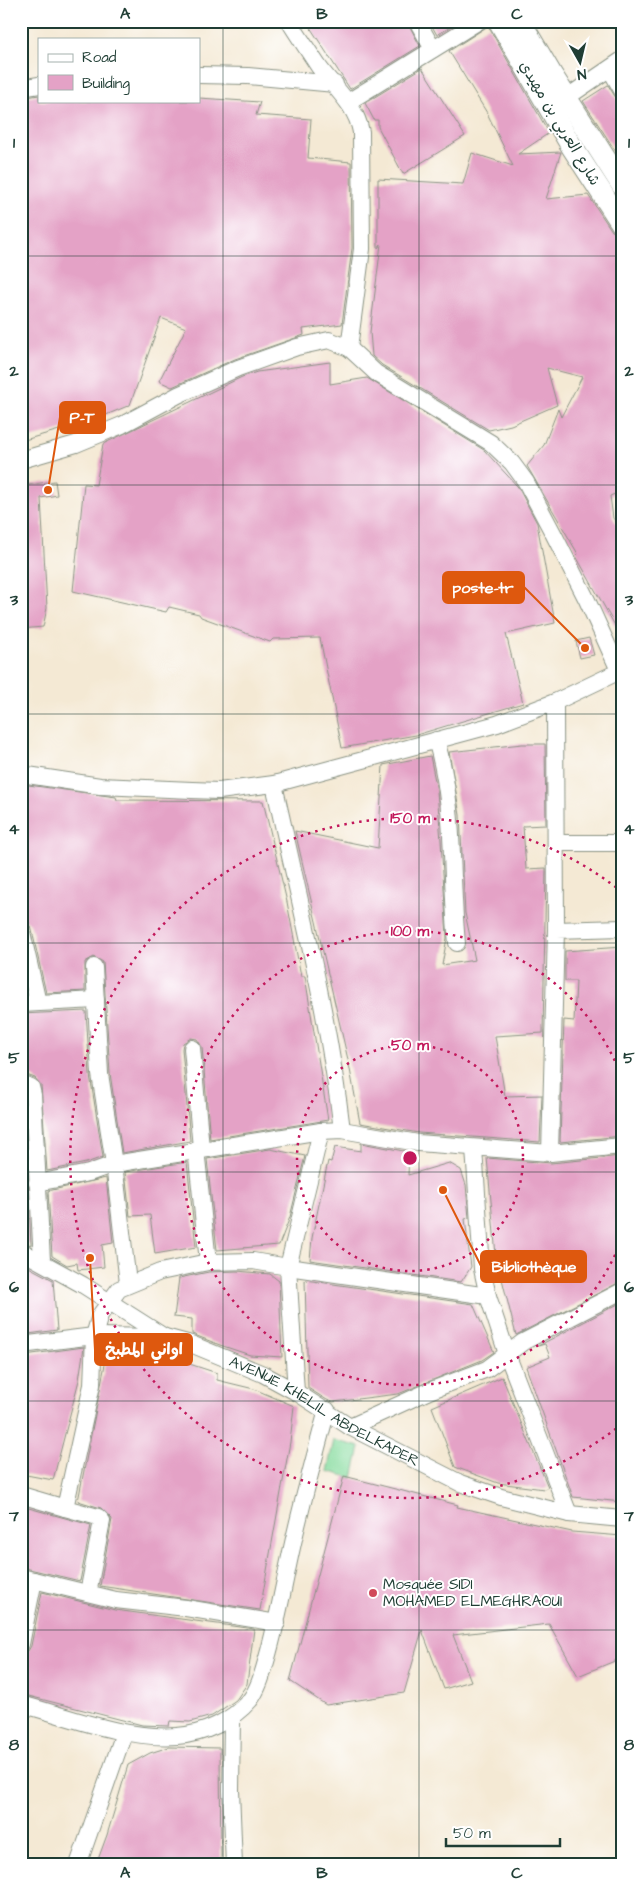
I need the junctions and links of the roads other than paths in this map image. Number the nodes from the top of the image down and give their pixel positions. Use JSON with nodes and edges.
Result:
{"nodes":[{"id":1,"x":289,"y":21,"type":"edge"},
{"id":2,"x":417,"y":21,"type":"edge"},
{"id":3,"x":479,"y":21,"type":"edge"},
{"id":4,"x":499,"y":21,"type":"edge"},
{"id":5,"x":520,"y":21,"type":"edge"},
{"id":6,"x":434,"y":49,"type":"junction"},
{"id":7,"x":616,"y":65,"type":"edge"},
{"id":8,"x":200,"y":75,"type":"edge"},
{"id":9,"x":335,"y":84,"type":"junction"},
{"id":10,"x":38,"y":85,"type":"edge"},
{"id":11,"x":21,"y":88,"type":"edge"},
{"id":12,"x":622,"y":90,"type":"edge"},
{"id":13,"x":566,"y":98,"type":"junction"},
{"id":14,"x":348,"y":102,"type":"junction"},
{"id":15,"x":622,"y":185,"type":"edge"},
{"id":16,"x":622,"y":224,"type":"edge"},
{"id":17,"x":349,"y":348,"type":"junction"},
{"id":18,"x":21,"y":460,"type":"edge"},
{"id":19,"x":621,"y":672,"type":"edge"},
{"id":20,"x":555,"y":702,"type":"junction"},
{"id":21,"x":436,"y":740,"type":"junction"},
{"id":22,"x":21,"y":774,"type":"edge"},
{"id":23,"x":274,"y":784,"type":"junction"},
{"id":24,"x":556,"y":843,"type":"junction"},
{"id":25,"x":622,"y":843,"type":"edge"},
{"id":26,"x":21,"y":928,"type":"edge"},
{"id":27,"x":622,"y":928,"type":"edge"},
{"id":28,"x":556,"y":930,"type":"junction"},
{"id":29,"x":457,"y":943,"type":"dead end"},
{"id":30,"x":94,"y":967,"type":"dead end"},
{"id":31,"x":96,"y":1000,"type":"junction"},
{"id":32,"x":29,"y":1003,"type":"edge"},
{"id":33,"x":192,"y":1048,"type":"dead end"},
{"id":34,"x":21,"y":1083,"type":"edge"},
{"id":35,"x":342,"y":1130,"type":"junction"},
{"id":36,"x":321,"y":1131,"type":"junction"},
{"id":37,"x":622,"y":1146,"type":"edge"},
{"id":38,"x":474,"y":1148,"type":"junction"},
{"id":39,"x":198,"y":1149,"type":"junction"},
{"id":40,"x":550,"y":1153,"type":"junction"},
{"id":41,"x":114,"y":1164,"type":"junction"},
{"id":42,"x":38,"y":1184,"type":"junction"},
{"id":43,"x":21,"y":1251,"type":"edge"},
{"id":44,"x":42,"y":1261,"type":"junction"},
{"id":45,"x":208,"y":1262,"type":"junction"},
{"id":46,"x":288,"y":1267,"type":"junction"},
{"id":47,"x":128,"y":1283,"type":"junction"},
{"id":48,"x":622,"y":1291,"type":"edge"},
{"id":49,"x":488,"y":1296,"type":"junction"},
{"id":50,"x":107,"y":1302,"type":"junction"},
{"id":51,"x":94,"y":1336,"type":"junction"},
{"id":52,"x":165,"y":1337,"type":"junction"},
{"id":53,"x":22,"y":1349,"type":"edge"},
{"id":54,"x":507,"y":1354,"type":"junction"},
{"id":55,"x":296,"y":1392,"type":"junction"},
{"id":56,"x":326,"y":1410,"type":"junction"},
{"id":57,"x":350,"y":1427,"type":"junction"},
{"id":58,"x":21,"y":1495,"type":"edge"},
{"id":59,"x":65,"y":1508,"type":"junction"},
{"id":60,"x":568,"y":1514,"type":"junction"},
{"id":61,"x":622,"y":1519,"type":"edge"},
{"id":62,"x":27,"y":1578,"type":"edge"},
{"id":63,"x":88,"y":1593,"type":"junction"},
{"id":64,"x":277,"y":1623,"type":"junction"},
{"id":65,"x":21,"y":1644,"type":"edge"},
{"id":66,"x":21,"y":1704,"type":"edge"},
{"id":67,"x":232,"y":1717,"type":"junction"},
{"id":68,"x":124,"y":1733,"type":"junction"},
{"id":69,"x":78,"y":1865,"type":"edge"},
{"id":70,"x":234,"y":1865,"type":"edge"}],
"edges":[{"from":1,"to":9,"type":"street"},
{"from":2,"to":6,"type":"street"},
{"from":3,"to":6,"type":"street"},
{"from":4,"to":16,"type":"main road","name":"شارع العربي بن مهيدي"},
{"from":5,"to":13,"type":"main road"},
{"from":6,"to":14,"type":"street"},
{"from":7,"to":12,"type":"street"},
{"from":7,"to":13,"type":"street"},
{"from":8,"to":9,"type":"street"},
{"from":9,"to":14,"type":"street"},
{"from":10,"to":11,"type":"street"},
{"from":13,"to":15,"type":"main road"},
{"from":14,"to":17,"type":"street"},
{"from":17,"to":18,"type":"street"},
{"from":17,"to":19,"type":"street"},
{"from":19,"to":20,"type":"street"},
{"from":20,"to":21,"type":"street"},
{"from":20,"to":24,"type":"street"},
{"from":21,"to":23,"type":"street"},
{"from":21,"to":29,"type":"street"},
{"from":22,"to":23,"type":"street"},
{"from":23,"to":35,"type":"street"},
{"from":24,"to":25,"type":"street"},
{"from":24,"to":28,"type":"street"},
{"from":26,"to":32,"type":"street"},
{"from":27,"to":28,"type":"street"},
{"from":28,"to":40,"type":"street"},
{"from":30,"to":31,"type":"street"},
{"from":31,"to":32,"type":"street"},
{"from":31,"to":41,"type":"street"},
{"from":33,"to":39,"type":"street"},
{"from":34,"to":42,"type":"street"},
{"from":35,"to":36,"type":"street"},
{"from":35,"to":38,"type":"street"},
{"from":36,"to":39,"type":"street"},
{"from":36,"to":46,"type":"street"},
{"from":37,"to":40,"type":"street"},
{"from":38,"to":40,"type":"street"},
{"from":38,"to":49,"type":"street"},
{"from":39,"to":41,"type":"street"},
{"from":39,"to":45,"type":"street"},
{"from":41,"to":42,"type":"street"},
{"from":41,"to":47,"type":"street"},
{"from":42,"to":44,"type":"street"},
{"from":43,"to":44,"type":"street"},
{"from":44,"to":50,"type":"street"},
{"from":45,"to":46,"type":"street"},
{"from":45,"to":47,"type":"street"},
{"from":46,"to":49,"type":"street"},
{"from":46,"to":55,"type":"street"},
{"from":47,"to":50,"type":"street"},
{"from":48,"to":54,"type":"street"},
{"from":49,"to":54,"type":"street"},
{"from":50,"to":51,"type":"street"},
{"from":50,"to":52,"type":"street"},
{"from":51,"to":52,"type":"street","name":"AVENUE KHELIL ABDELKADER"},
{"from":51,"to":53,"type":"street","name":"AVENUE KHELIL ABDELKADER"},
{"from":51,"to":59,"type":"street"},
{"from":52,"to":55,"type":"street","name":"AVENUE KHELIL ABDELKADER"},
{"from":54,"to":57,"type":"street"},
{"from":54,"to":60,"type":"street"},
{"from":55,"to":56,"type":"street","name":"AVENUE KHELIL ABDELKADER"},
{"from":56,"to":57,"type":"street","name":"AVENUE KHELIL ABDELKADER"},
{"from":56,"to":64,"type":"street"},
{"from":57,"to":60,"type":"street","name":"AVENUE KHELIL ABDELKADER"},
{"from":58,"to":59,"type":"street"},
{"from":59,"to":63,"type":"street"},
{"from":60,"to":61,"type":"street","name":"AVENUE KHELIL ABDELKADER"},
{"from":62,"to":63,"type":"street"},
{"from":62,"to":65,"type":"street"},
{"from":63,"to":64,"type":"street"},
{"from":64,"to":67,"type":"street"},
{"from":66,"to":68,"type":"street"},
{"from":67,"to":68,"type":"street"},
{"from":67,"to":70,"type":"street"},
{"from":68,"to":69,"type":"street"}]}
